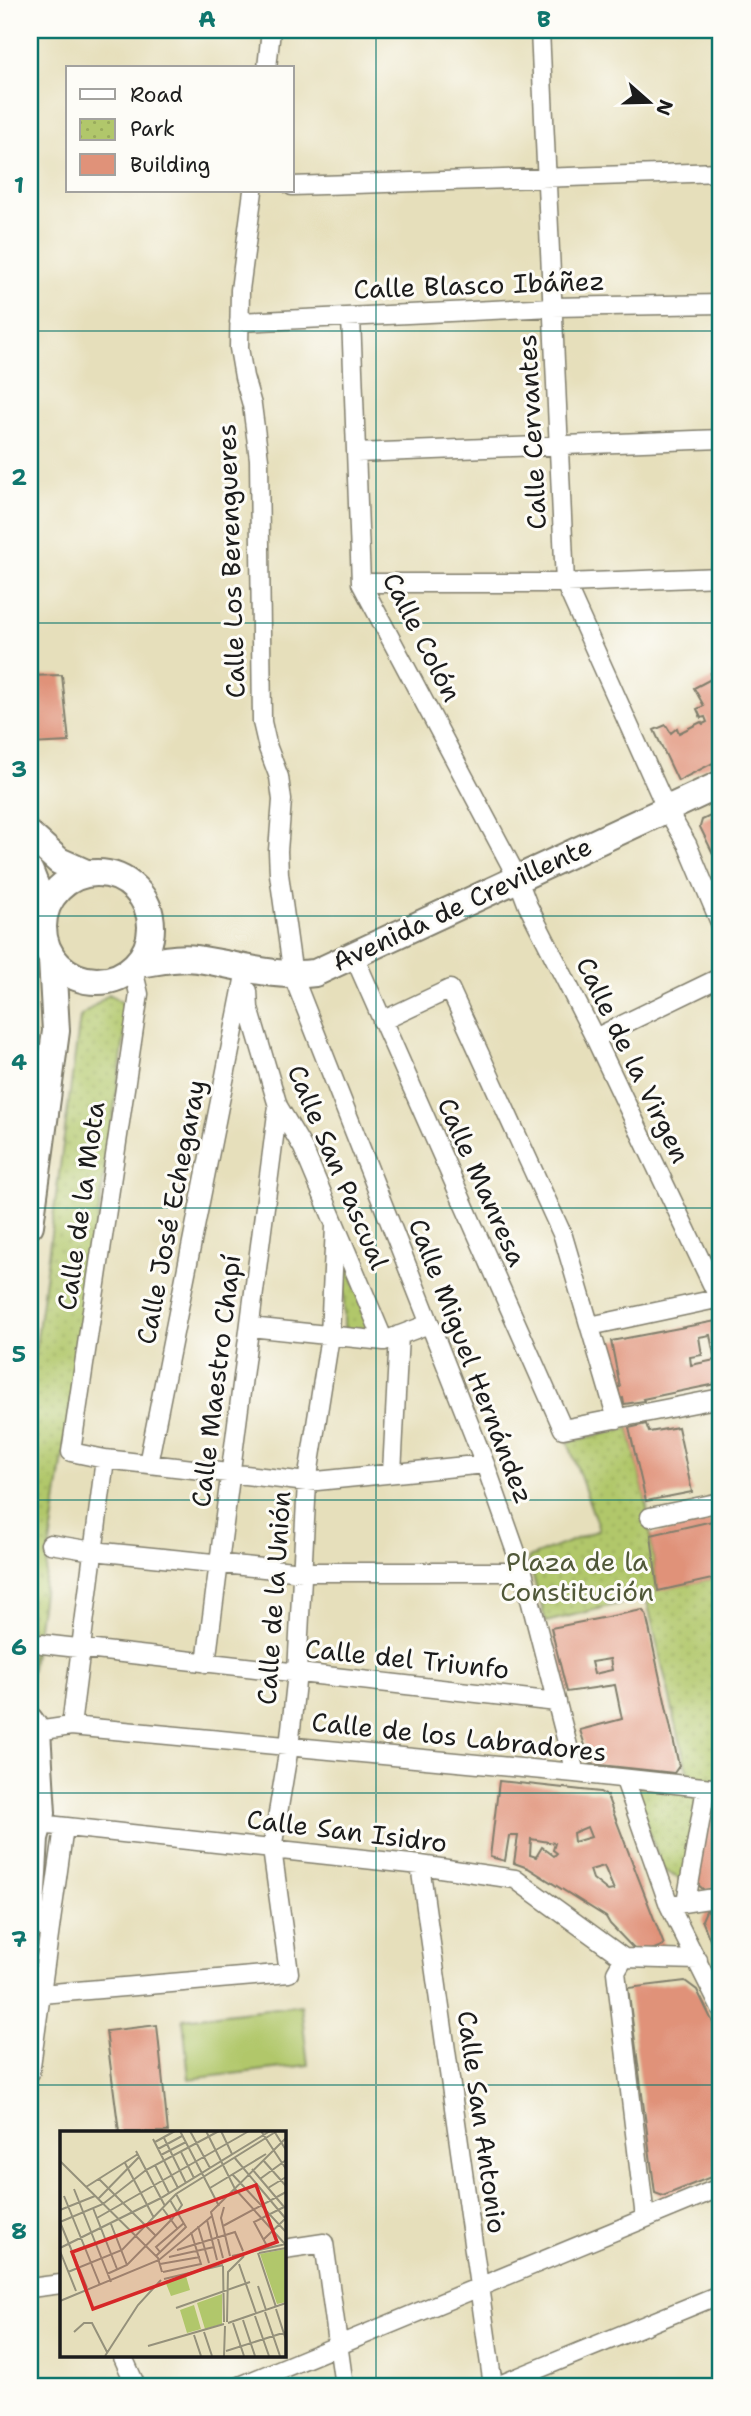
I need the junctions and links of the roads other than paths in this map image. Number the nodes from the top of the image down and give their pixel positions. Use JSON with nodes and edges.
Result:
{"nodes":[{"id":1,"x":271,"y":30,"type":"edge"},
{"id":2,"x":540,"y":30,"type":"edge"},
{"id":3,"x":267,"y":66,"type":"edge"},
{"id":4,"x":721,"y":172,"type":"edge"},
{"id":5,"x":547,"y":179,"type":"junction"},
{"id":6,"x":294,"y":186,"type":"edge"},
{"id":7,"x":253,"y":192,"type":"edge"},
{"id":8,"x":721,"y":304,"type":"edge"},
{"id":9,"x":552,"y":307,"type":"junction"},
{"id":10,"x":351,"y":317,"type":"junction"},
{"id":11,"x":239,"y":322,"type":"junction"},
{"id":12,"x":721,"y":439,"type":"edge"},
{"id":13,"x":559,"y":444,"type":"junction"},
{"id":14,"x":356,"y":453,"type":"junction"},
{"id":15,"x":721,"y":577,"type":"edge"},
{"id":16,"x":361,"y":583,"type":"junction"},
{"id":17,"x":565,"y":583,"type":"junction"},
{"id":18,"x":721,"y":783,"type":"edge"},
{"id":19,"x":667,"y":810,"type":"junction"},
{"id":20,"x":30,"y":835,"type":"edge"},
{"id":21,"x":30,"y":872,"type":"edge"},
{"id":22,"x":86,"y":873,"type":"junction"},
{"id":23,"x":517,"y":877,"type":"junction"},
{"id":24,"x":45,"y":910,"type":"junction"},
{"id":25,"x":151,"y":920,"type":"junction"},
{"id":26,"x":721,"y":925,"type":"edge"},
{"id":27,"x":354,"y":956,"type":"junction"},
{"id":28,"x":194,"y":958,"type":"junction"},
{"id":29,"x":52,"y":959,"type":"junction"},
{"id":30,"x":135,"y":966,"type":"junction"},
{"id":31,"x":246,"y":970,"type":"junction"},
{"id":32,"x":293,"y":976,"type":"junction"},
{"id":33,"x":721,"y":976,"type":"edge"},
{"id":34,"x":96,"y":982,"type":"junction"},
{"id":35,"x":382,"y":1021,"type":"junction"},
{"id":36,"x":56,"y":1031,"type":"junction"},
{"id":37,"x":595,"y":1038,"type":"junction"},
{"id":38,"x":278,"y":1106,"type":"junction"},
{"id":39,"x":30,"y":1225,"type":"edge"},
{"id":40,"x":335,"y":1226,"type":"junction"},
{"id":41,"x":720,"y":1300,"type":"edge"},
{"id":42,"x":429,"y":1324,"type":"junction"},
{"id":43,"x":590,"y":1326,"type":"junction"},
{"id":44,"x":250,"y":1327,"type":"junction"},
{"id":45,"x":330,"y":1336,"type":"junction"},
{"id":46,"x":391,"y":1338,"type":"junction"},
{"id":47,"x":721,"y":1398,"type":"edge"},
{"id":48,"x":617,"y":1419,"type":"junction"},
{"id":49,"x":105,"y":1459,"type":"junction"},
{"id":50,"x":148,"y":1464,"type":"junction"},
{"id":51,"x":485,"y":1464,"type":"junction"},
{"id":52,"x":231,"y":1473,"type":"junction"},
{"id":53,"x":392,"y":1473,"type":"junction"},
{"id":54,"x":307,"y":1482,"type":"junction"},
{"id":55,"x":721,"y":1502,"type":"edge"},
{"id":56,"x":650,"y":1517,"type":"dead end"},
{"id":57,"x":50,"y":1544,"type":"dead end"},
{"id":58,"x":93,"y":1551,"type":"junction"},
{"id":59,"x":219,"y":1564,"type":"junction"},
{"id":60,"x":303,"y":1572,"type":"junction"},
{"id":61,"x":523,"y":1572,"type":"junction"},
{"id":62,"x":42,"y":1644,"type":"dead end"},
{"id":63,"x":81,"y":1648,"type":"junction"},
{"id":64,"x":206,"y":1663,"type":"junction"},
{"id":65,"x":297,"y":1673,"type":"junction"},
{"id":66,"x":558,"y":1702,"type":"junction"},
{"id":67,"x":33,"y":1726,"type":"edge"},
{"id":68,"x":71,"y":1726,"type":"junction"},
{"id":69,"x":289,"y":1747,"type":"junction"},
{"id":70,"x":575,"y":1773,"type":"junction"},
{"id":71,"x":625,"y":1780,"type":"junction"},
{"id":72,"x":713,"y":1789,"type":"edge"},
{"id":73,"x":42,"y":1833,"type":"edge"},
{"id":74,"x":272,"y":1849,"type":"junction"},
{"id":75,"x":420,"y":1865,"type":"junction"},
{"id":76,"x":721,"y":1897,"type":"edge"},
{"id":77,"x":677,"y":1904,"type":"junction"},
{"id":78,"x":30,"y":1926,"type":"edge"},
{"id":79,"x":624,"y":1958,"type":"junction"},
{"id":80,"x":698,"y":1960,"type":"junction"},
{"id":81,"x":41,"y":1994,"type":"junction"},
{"id":82,"x":721,"y":2009,"type":"edge"},
{"id":83,"x":30,"y":2073,"type":"edge"},
{"id":84,"x":721,"y":2187,"type":"edge"},
{"id":85,"x":645,"y":2218,"type":"junction"},
{"id":86,"x":285,"y":2249,"type":"edge"},
{"id":87,"x":60,"y":2284,"type":"edge"},
{"id":88,"x":479,"y":2287,"type":"junction"},
{"id":89,"x":30,"y":2288,"type":"edge"},
{"id":90,"x":721,"y":2294,"type":"edge"},
{"id":91,"x":339,"y":2346,"type":"junction"},
{"id":92,"x":122,"y":2356,"type":"edge"},
{"id":93,"x":136,"y":2386,"type":"edge"},
{"id":94,"x":240,"y":2386,"type":"edge"},
{"id":95,"x":344,"y":2386,"type":"edge"},
{"id":96,"x":495,"y":2386,"type":"edge"}],
"edges":[{"from":1,"to":3,"type":"street"},
{"from":2,"to":5,"type":"street","name":"Calle Cervantes"},
{"from":4,"to":5,"type":"street"},
{"from":5,"to":6,"type":"street"},
{"from":5,"to":9,"type":"street","name":"Calle Cervantes"},
{"from":7,"to":11,"type":"street","name":"Calle Los Berengueres"},
{"from":8,"to":9,"type":"street","name":"Calle Blasco Ibáñez"},
{"from":9,"to":10,"type":"street","name":"Calle Blasco Ibáñez"},
{"from":9,"to":13,"type":"street","name":"Calle Cervantes"},
{"from":10,"to":11,"type":"street","name":"Calle Blasco Ibáñez"},
{"from":10,"to":14,"type":"street","name":"Calle Colón"},
{"from":11,"to":32,"type":"street","name":"Calle Los Berengueres"},
{"from":12,"to":13,"type":"street"},
{"from":13,"to":14,"type":"street"},
{"from":13,"to":17,"type":"street","name":"Calle Cervantes"},
{"from":14,"to":16,"type":"street","name":"Calle Colón"},
{"from":15,"to":17,"type":"street"},
{"from":16,"to":17,"type":"street"},
{"from":16,"to":23,"type":"street","name":"Calle Colón"},
{"from":17,"to":19,"type":"street","name":"Calle Cervantes"},
{"from":18,"to":19,"type":"main road","name":"Avenida de Crevillente"},
{"from":19,"to":23,"type":"main road","name":"Avenida de Crevillente"},
{"from":19,"to":26,"type":"street","name":"Calle Cervantes"},
{"from":20,"to":22,"type":"main road"},
{"from":21,"to":24,"type":"main road"},
{"from":22,"to":24,"type":"main road"},
{"from":22,"to":25,"type":"main road"},
{"from":23,"to":27,"type":"main road","name":"Avenida de Crevillente"},
{"from":23,"to":37,"type":"street","name":"Calle de la Virgen"},
{"from":24,"to":29,"type":"main road"},
{"from":25,"to":28,"type":"main road","name":"Avenida de Crevillente"},
{"from":25,"to":30,"type":"main road"},
{"from":27,"to":32,"type":"main road","name":"Avenida de Crevillente"},
{"from":27,"to":35,"type":"street","name":"Calle Manresa"},
{"from":28,"to":30,"type":"main road","name":"Avenida de Crevillente"},
{"from":28,"to":31,"type":"main road","name":"Avenida de Crevillente"},
{"from":29,"to":34,"type":"main road"},
{"from":29,"to":36,"type":"main road"},
{"from":30,"to":34,"type":"main road"},
{"from":30,"to":49,"type":"street","name":"Calle de la Mota"},
{"from":31,"to":32,"type":"main road","name":"Avenida de Crevillente"},
{"from":31,"to":38,"type":"street","name":"Calle San Pascual"},
{"from":31,"to":50,"type":"street","name":"Calle José Echegaray"},
{"from":32,"to":42,"type":"street","name":"Calle Miguel Hernández"},
{"from":33,"to":37,"type":"street"},
{"from":34,"to":36,"type":"main road"},
{"from":35,"to":43,"type":"street"},
{"from":35,"to":48,"type":"street","name":"Calle Manresa"},
{"from":36,"to":39,"type":"main road"},
{"from":37,"to":41,"type":"street","name":"Calle de la Virgen"},
{"from":38,"to":40,"type":"street","name":"Calle San Pascual"},
{"from":38,"to":44,"type":"street","name":"Calle Maestro Chapí"},
{"from":40,"to":45,"type":"street","name":"Calle de la Unión"},
{"from":40,"to":46,"type":"street","name":"Calle San Pascual"},
{"from":41,"to":43,"type":"street"},
{"from":42,"to":46,"type":"street"},
{"from":42,"to":51,"type":"street","name":"Calle Miguel Hernández"},
{"from":43,"to":48,"type":"street"},
{"from":44,"to":45,"type":"street"},
{"from":44,"to":52,"type":"street","name":"Calle Maestro Chapí"},
{"from":45,"to":46,"type":"street"},
{"from":45,"to":54,"type":"street","name":"Calle de la Unión"},
{"from":46,"to":53,"type":"street"},
{"from":47,"to":48,"type":"street"},
{"from":49,"to":50,"type":"street"},
{"from":49,"to":58,"type":"street"},
{"from":50,"to":52,"type":"street"},
{"from":51,"to":53,"type":"street"},
{"from":51,"to":61,"type":"street","name":"Calle Miguel Hernández"},
{"from":52,"to":54,"type":"street"},
{"from":52,"to":59,"type":"street","name":"Calle Maestro Chapí"},
{"from":53,"to":54,"type":"street"},
{"from":54,"to":60,"type":"street","name":"Calle de la Unión"},
{"from":55,"to":56,"type":"street"},
{"from":57,"to":58,"type":"street"},
{"from":58,"to":59,"type":"street"},
{"from":58,"to":63,"type":"street"},
{"from":59,"to":60,"type":"street"},
{"from":59,"to":64,"type":"street","name":"Calle Maestro Chapí"},
{"from":60,"to":61,"type":"street"},
{"from":60,"to":65,"type":"street","name":"Calle de la Unión"},
{"from":61,"to":66,"type":"street","name":"Calle Miguel Hernández"},
{"from":62,"to":63,"type":"street","name":"Calle del Triunfo"},
{"from":63,"to":64,"type":"street","name":"Calle del Triunfo"},
{"from":63,"to":68,"type":"street"},
{"from":64,"to":65,"type":"street","name":"Calle del Triunfo"},
{"from":65,"to":66,"type":"street","name":"Calle del Triunfo"},
{"from":65,"to":69,"type":"street","name":"Calle de la Unión"},
{"from":66,"to":70,"type":"street","name":"Calle Miguel Hernández"},
{"from":67,"to":68,"type":"street","name":"Calle de los Labradores"},
{"from":67,"to":73,"type":"main road"},
{"from":68,"to":69,"type":"street","name":"Calle de los Labradores"},
{"from":69,"to":70,"type":"street","name":"Calle de los Labradores"},
{"from":69,"to":74,"type":"street","name":"Calle de la Unión"},
{"from":70,"to":71,"type":"street","name":"Calle de los Labradores"},
{"from":71,"to":72,"type":"street","name":"Calle de los Labradores"},
{"from":71,"to":77,"type":"street"},
{"from":72,"to":77,"type":"street"},
{"from":73,"to":74,"type":"street","name":"Calle San Isidro"},
{"from":73,"to":78,"type":"main road"},
{"from":73,"to":81,"type":"street"},
{"from":74,"to":75,"type":"street","name":"Calle San Isidro"},
{"from":74,"to":81,"type":"street","name":"Calle de la Unión"},
{"from":75,"to":79,"type":"street","name":"Calle San Isidro"},
{"from":75,"to":88,"type":"street","name":"Calle San Antonio"},
{"from":76,"to":77,"type":"street"},
{"from":77,"to":80,"type":"street"},
{"from":79,"to":80,"type":"street"},
{"from":79,"to":85,"type":"street"},
{"from":80,"to":82,"type":"street"},
{"from":81,"to":83,"type":"street"},
{"from":84,"to":85,"type":"street"},
{"from":85,"to":88,"type":"street"},
{"from":86,"to":91,"type":"street"},
{"from":87,"to":89,"type":"street"},
{"from":88,"to":91,"type":"street"},
{"from":88,"to":96,"type":"street","name":"Calle San Antonio"},
{"from":90,"to":96,"type":"street"},
{"from":91,"to":94,"type":"street"},
{"from":91,"to":95,"type":"street"},
{"from":92,"to":93,"type":"street"}]}
